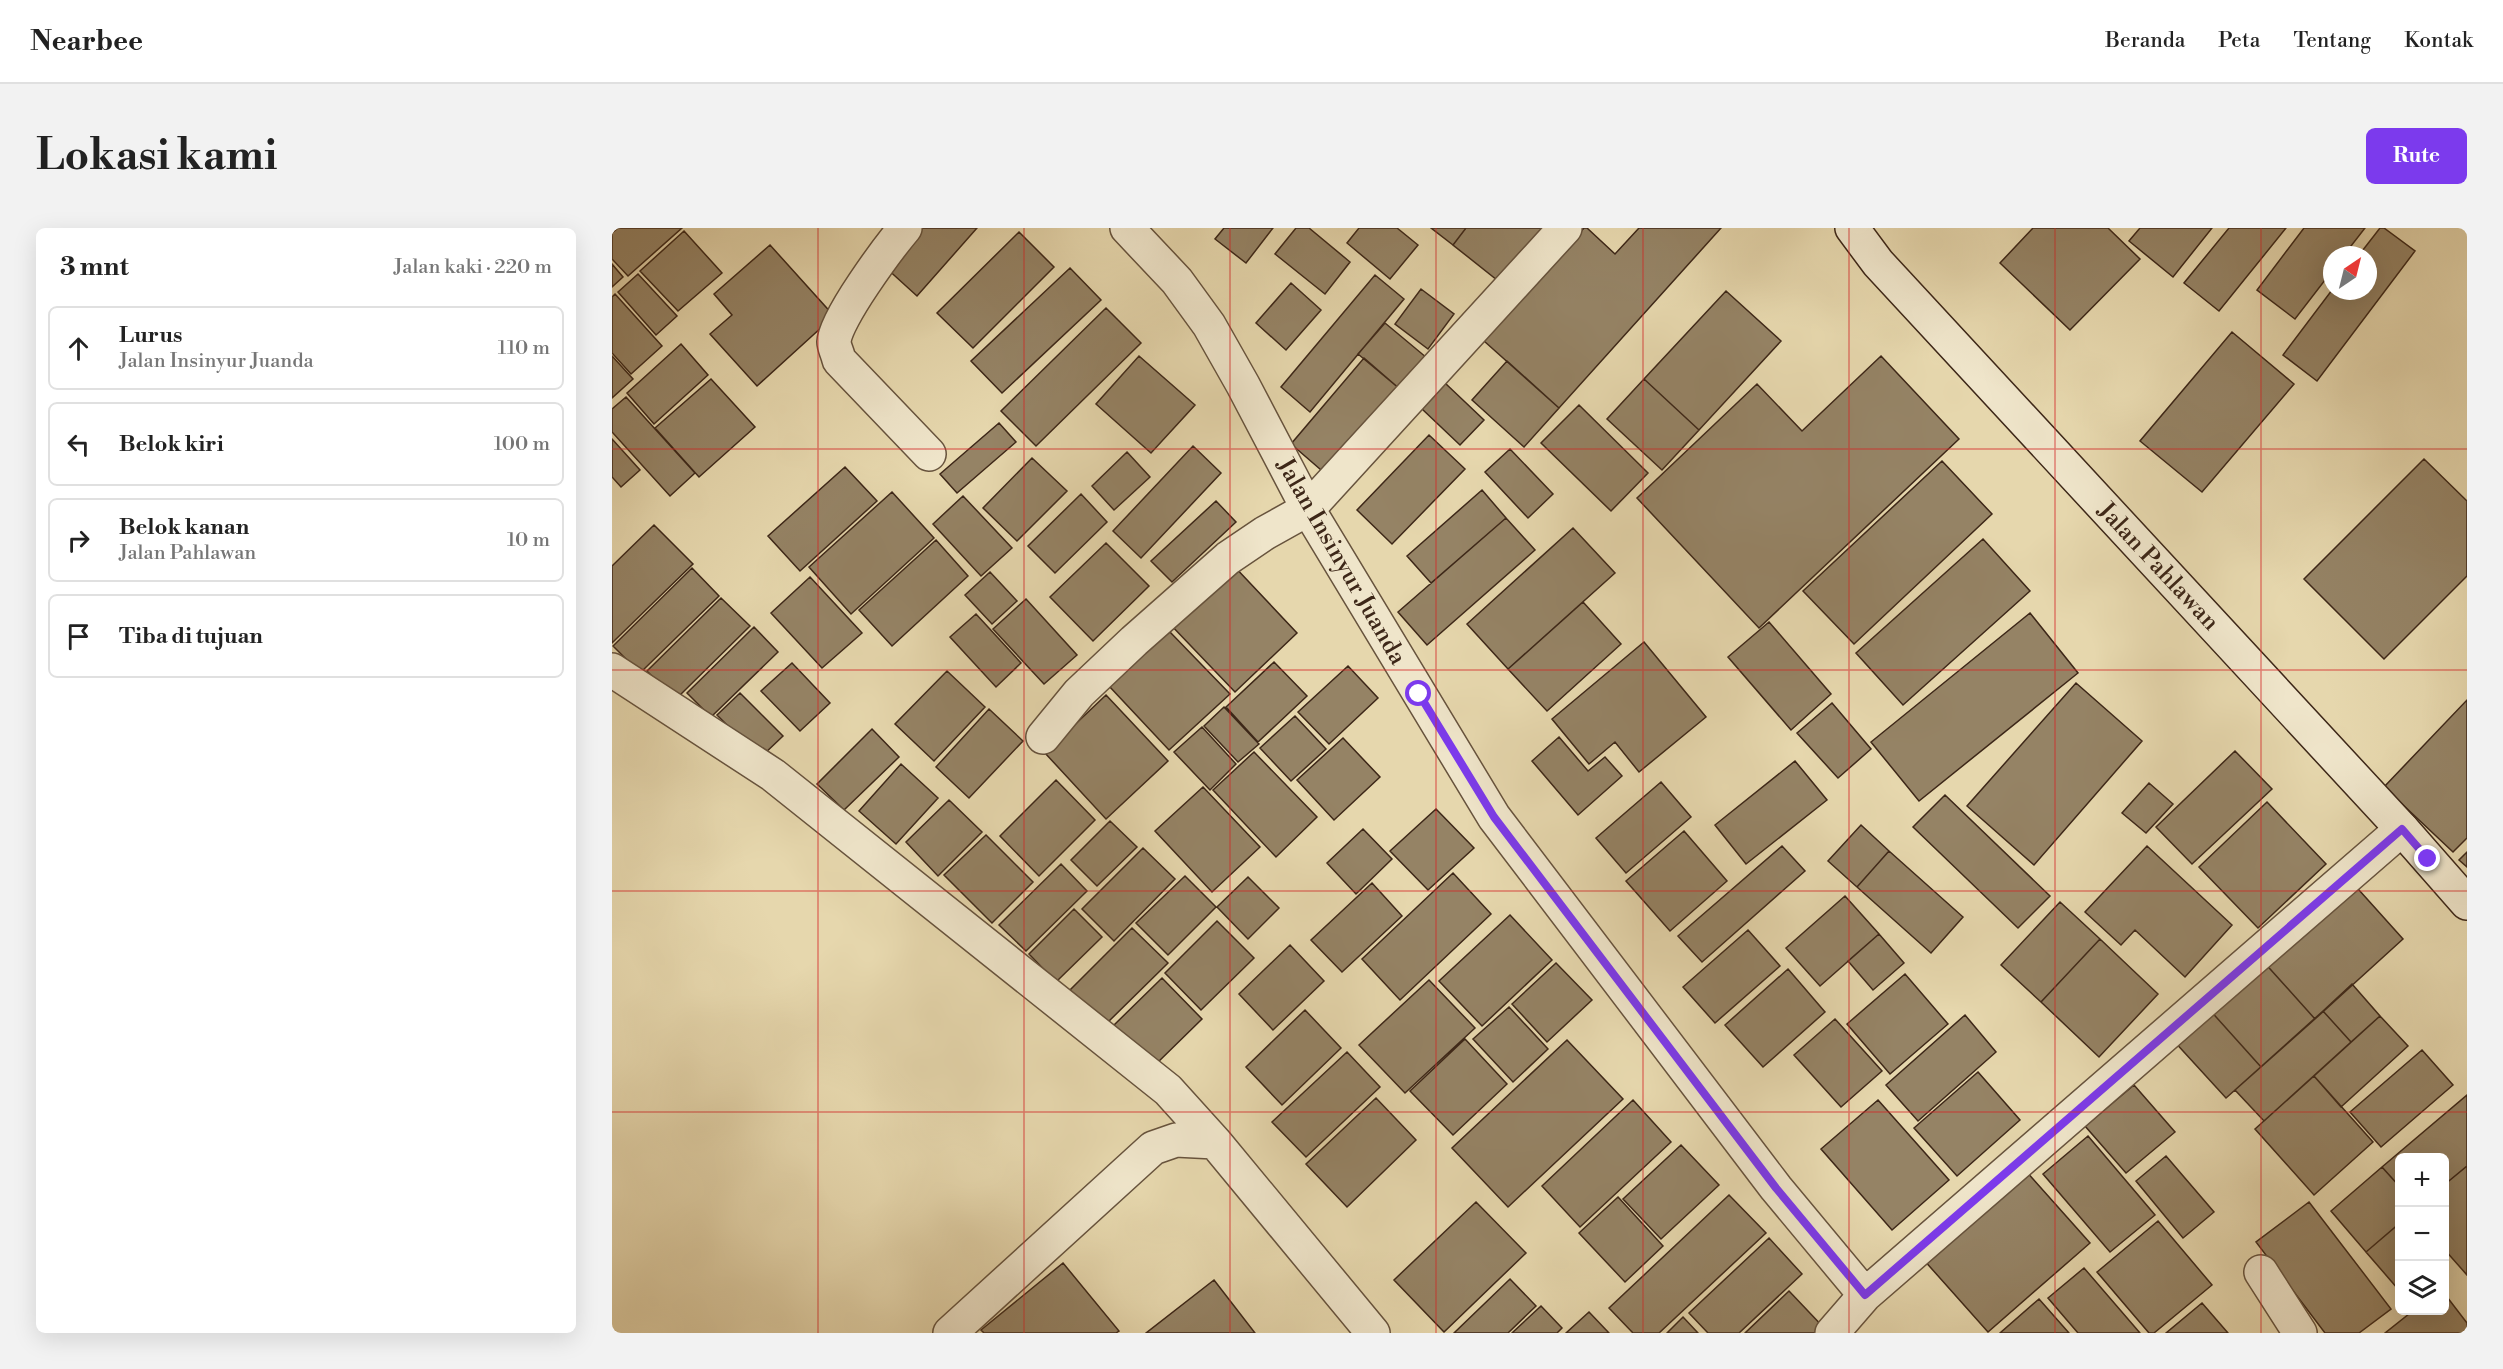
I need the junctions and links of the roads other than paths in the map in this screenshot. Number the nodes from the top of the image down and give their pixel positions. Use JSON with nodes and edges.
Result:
{"nodes":[{"id":1,"x":905,"y":228,"type":"edge"},
{"id":2,"x":1127,"y":228,"type":"edge"},
{"id":3,"x":1565,"y":228,"type":"edge"},
{"id":4,"x":1852,"y":228,"type":"edge"},
{"id":5,"x":930,"y":454,"type":"dead end"},
{"id":6,"x":1308,"y":509,"type":"junction"},
{"id":7,"x":612,"y":670,"type":"edge"},
{"id":8,"x":1043,"y":737,"type":"dead end"},
{"id":9,"x":2402,"y":829,"type":"junction"},
{"id":10,"x":2467,"y":903,"type":"edge"},
{"id":11,"x":1215,"y":1142,"type":"junction"},
{"id":12,"x":2261,"y":1272,"type":"dead end"},
{"id":13,"x":1865,"y":1295,"type":"junction"},
{"id":14,"x":950,"y":1333,"type":"edge"},
{"id":15,"x":1373,"y":1333,"type":"edge"},
{"id":16,"x":1832,"y":1333,"type":"edge"},
{"id":17,"x":2300,"y":1333,"type":"edge"}],
"edges":[{"from":1,"to":5,"type":"street"},
{"from":2,"to":6,"type":"street","name":"Jalan Insinyur Juanda"},
{"from":3,"to":6,"type":"street"},
{"from":4,"to":9,"type":"street","name":"Jalan Pahlawan"},
{"from":6,"to":8,"type":"street"},
{"from":6,"to":13,"type":"street","name":"Jalan Insinyur Juanda"},
{"from":7,"to":11,"type":"street"},
{"from":9,"to":10,"type":"street","name":"Jalan Pahlawan"},
{"from":9,"to":13,"type":"street"},
{"from":11,"to":14,"type":"street"},
{"from":11,"to":15,"type":"street"},
{"from":12,"to":17,"type":"street"},
{"from":13,"to":16,"type":"street"}]}
